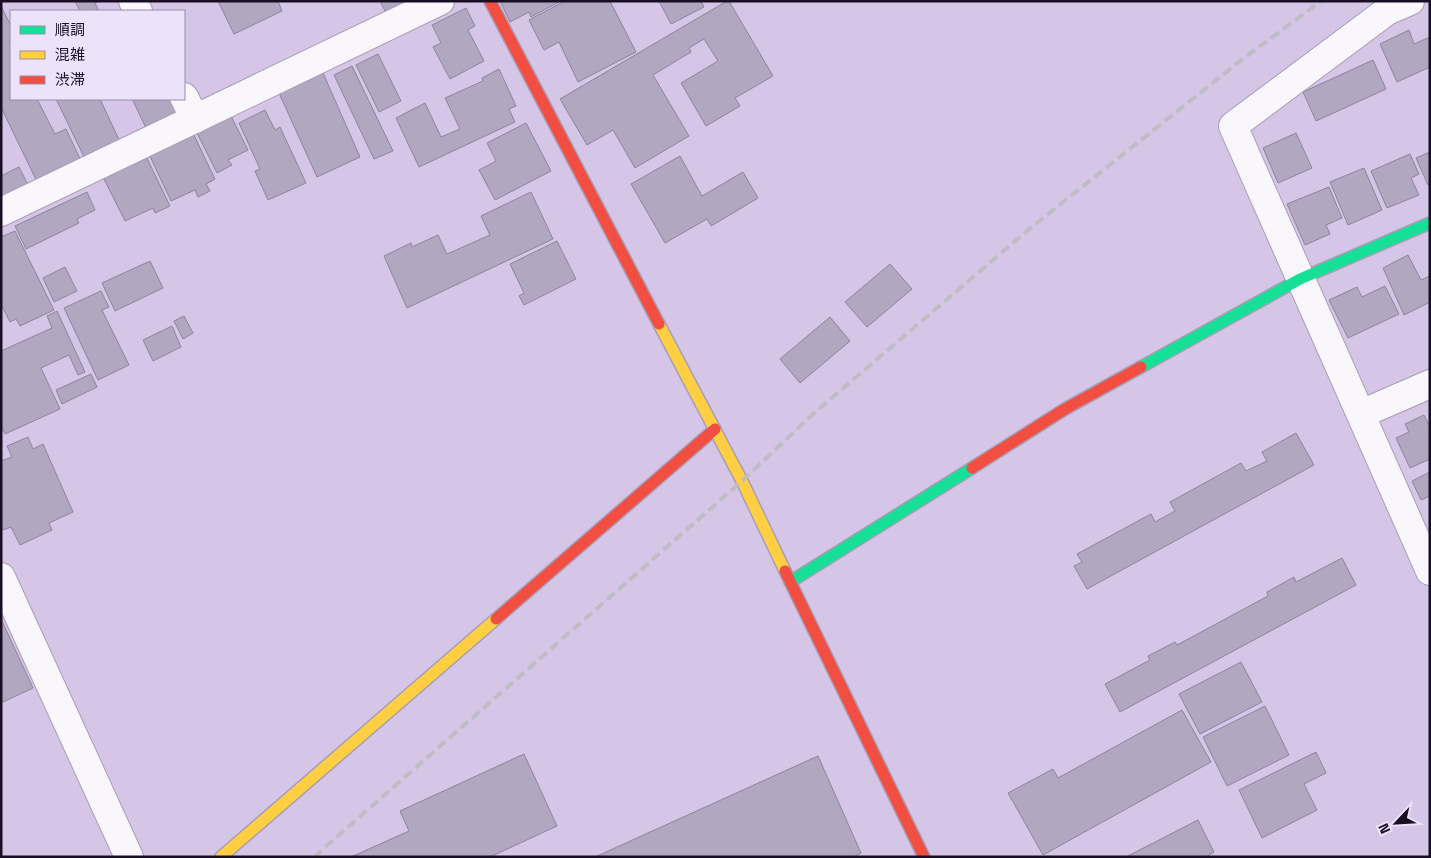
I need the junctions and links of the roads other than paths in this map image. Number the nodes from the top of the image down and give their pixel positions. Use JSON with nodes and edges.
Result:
{"nodes":[{"id":1,"x":440,"y":1,"type":"edge"},
{"id":2,"x":490,"y":1,"type":"edge"},
{"id":3,"x":1410,"y":1,"type":"edge"},
{"id":4,"x":189,"y":108,"type":"edge"},
{"id":5,"x":1,"y":212,"type":"edge"},
{"id":6,"x":1430,"y":223,"type":"edge"},
{"id":7,"x":1300,"y":279,"type":"junction"},
{"id":8,"x":1430,"y":384,"type":"edge"},
{"id":9,"x":1361,"y":414,"type":"junction"},
{"id":10,"x":715,"y":429,"type":"junction"},
{"id":11,"x":1424,"y":542,"type":"edge"},
{"id":12,"x":1430,"y":571,"type":"edge"},
{"id":13,"x":1,"y":576,"type":"edge"},
{"id":14,"x":790,"y":582,"type":"junction"},
{"id":15,"x":129,"y":857,"type":"edge"},
{"id":16,"x":221,"y":857,"type":"edge"},
{"id":17,"x":924,"y":857,"type":"edge"}],
"edges":[{"from":1,"to":4,"type":"street"},
{"from":2,"to":10,"type":"street"},
{"from":3,"to":7,"type":"street"},
{"from":4,"to":5,"type":"street"},
{"from":6,"to":7,"type":"street"},
{"from":7,"to":9,"type":"street"},
{"from":7,"to":14,"type":"street"},
{"from":8,"to":9,"type":"street"},
{"from":9,"to":11,"type":"street"},
{"from":10,"to":14,"type":"street"},
{"from":10,"to":16,"type":"street"},
{"from":11,"to":12,"type":"street"},
{"from":13,"to":15,"type":"street"},
{"from":14,"to":17,"type":"street"}]}
